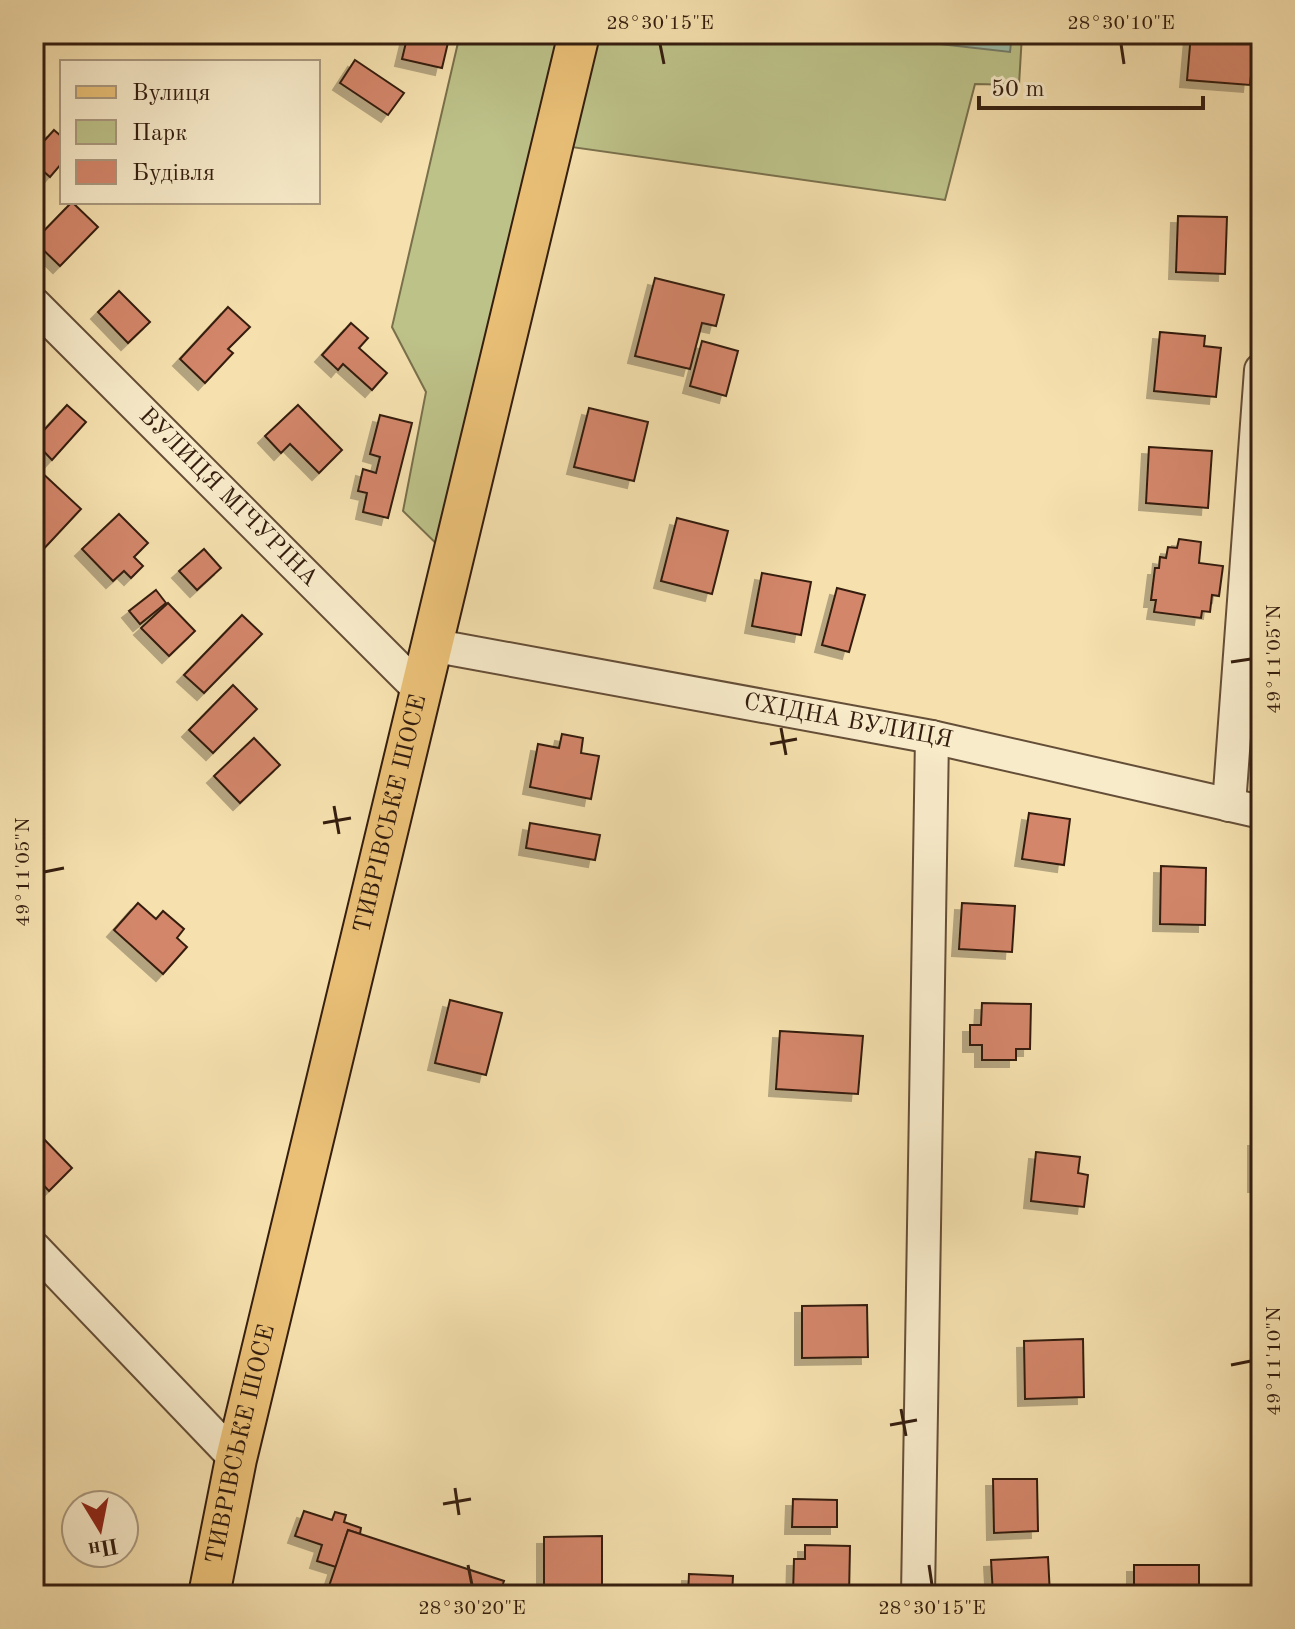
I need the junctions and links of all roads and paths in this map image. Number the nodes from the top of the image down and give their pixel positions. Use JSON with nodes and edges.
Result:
{"nodes":[{"id":1,"x":579,"y":34,"type":"edge"},
{"id":2,"x":34,"y":304,"type":"edge"},
{"id":3,"x":1261,"y":370,"type":"edge"},
{"id":4,"x":431,"y":645,"type":"junction"},
{"id":5,"x":421,"y":691,"type":"junction"},
{"id":6,"x":932,"y":737,"type":"junction"},
{"id":7,"x":1229,"y":805,"type":"junction"},
{"id":8,"x":1261,"y":812,"type":"edge"},
{"id":9,"x":34,"y":1248,"type":"edge"},
{"id":10,"x":236,"y":1459,"type":"junction"},
{"id":11,"x":209,"y":1595,"type":"edge"},
{"id":12,"x":918,"y":1595,"type":"edge"}],
"edges":[{"from":1,"to":4,"type":"main road","name":"ТИВРІВСЬКЕ ШОСЕ"},
{"from":2,"to":5,"type":"street","name":"ВУЛИЦЯ МІЧУРІНА"},
{"from":3,"to":7,"type":"street"},
{"from":4,"to":5,"type":"main road","name":"ТИВРІВСЬКЕ ШОСЕ"},
{"from":4,"to":6,"type":"street","name":"СХІДНА ВУЛИЦЯ"},
{"from":5,"to":10,"type":"main road","name":"ТИВРІВСЬКЕ ШОСЕ"},
{"from":6,"to":7,"type":"street","name":"СХІДНА ВУЛИЦЯ"},
{"from":6,"to":12,"type":"street"},
{"from":7,"to":8,"type":"street","name":"СХІДНА ВУЛИЦЯ"},
{"from":9,"to":10,"type":"street"},
{"from":10,"to":11,"type":"main road","name":"ТИВРІВСЬКЕ ШОСЕ"}]}
